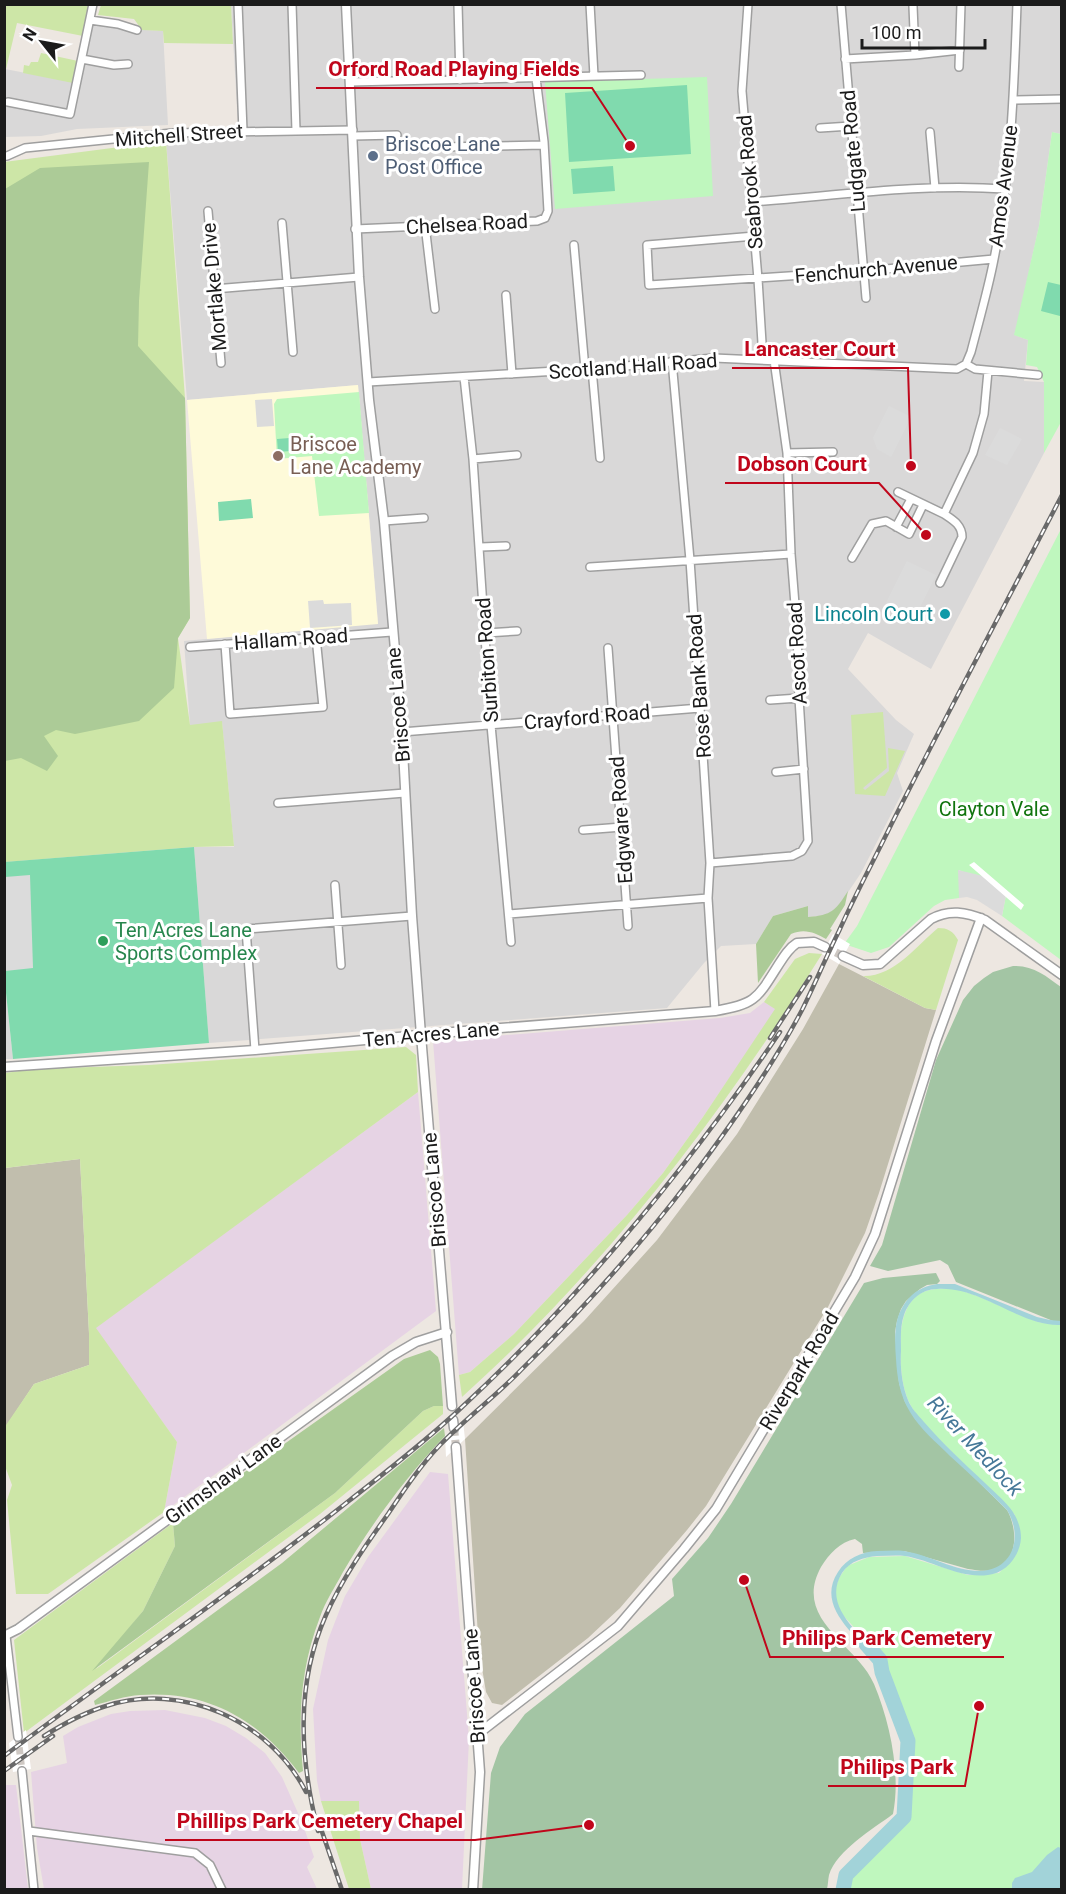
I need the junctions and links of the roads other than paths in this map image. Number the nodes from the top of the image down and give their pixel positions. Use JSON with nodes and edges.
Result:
{"nodes":[{"id":1,"x":93,"y":4,"type":"edge"},
{"id":2,"x":238,"y":4,"type":"edge"},
{"id":3,"x":292,"y":4,"type":"edge"},
{"id":4,"x":346,"y":4,"type":"edge"},
{"id":5,"x":458,"y":4,"type":"edge"},
{"id":6,"x":590,"y":4,"type":"edge"},
{"id":7,"x":748,"y":4,"type":"edge"},
{"id":8,"x":841,"y":4,"type":"edge"},
{"id":9,"x":961,"y":4,"type":"edge"},
{"id":10,"x":1017,"y":4,"type":"edge"},
{"id":11,"x":913,"y":6,"type":"dead end"},
{"id":12,"x":90,"y":20,"type":"junction"},
{"id":13,"x":137,"y":30,"type":"dead end"},
{"id":14,"x":960,"y":50,"type":"junction"},
{"id":15,"x":915,"y":55,"type":"junction"},
{"id":16,"x":82,"y":59,"type":"junction"},
{"id":17,"x":845,"y":59,"type":"junction"},
{"id":18,"x":128,"y":64,"type":"dead end"},
{"id":19,"x":960,"y":67,"type":"dead end"},
{"id":20,"x":641,"y":75,"type":"dead end"},
{"id":21,"x":594,"y":76,"type":"junction"},
{"id":22,"x":536,"y":78,"type":"junction"},
{"id":23,"x":460,"y":80,"type":"junction"},
{"id":24,"x":350,"y":82,"type":"junction"},
{"id":25,"x":1062,"y":99,"type":"edge"},
{"id":26,"x":1014,"y":100,"type":"junction"},
{"id":27,"x":8,"y":102,"type":"dead end"},
{"id":28,"x":851,"y":126,"type":"junction"},
{"id":29,"x":820,"y":128,"type":"dead end"},
{"id":30,"x":243,"y":130,"type":"junction"},
{"id":31,"x":296,"y":131,"type":"junction"},
{"id":32,"x":930,"y":132,"type":"dead end"},
{"id":33,"x":353,"y":133,"type":"junction"},
{"id":34,"x":397,"y":135,"type":"dead end"},
{"id":35,"x":544,"y":145,"type":"junction"},
{"id":36,"x":439,"y":147,"type":"dead end"},
{"id":37,"x":8,"y":156,"type":"dead end"},
{"id":38,"x":935,"y":188,"type":"junction"},
{"id":39,"x":1005,"y":189,"type":"junction"},
{"id":40,"x":857,"y":194,"type":"junction"},
{"id":41,"x":751,"y":202,"type":"junction"},
{"id":42,"x":208,"y":211,"type":"dead end"},
{"id":43,"x":282,"y":223,"type":"dead end"},
{"id":44,"x":425,"y":225,"type":"junction"},
{"id":45,"x":356,"y":229,"type":"junction"},
{"id":46,"x":755,"y":236,"type":"junction"},
{"id":47,"x":574,"y":245,"type":"dead end"},
{"id":48,"x":994,"y":259,"type":"junction"},
{"id":49,"x":864,"y":271,"type":"junction"},
{"id":50,"x":358,"y":277,"type":"junction"},
{"id":51,"x":759,"y":279,"type":"junction"},
{"id":52,"x":287,"y":284,"type":"junction"},
{"id":53,"x":214,"y":290,"type":"junction"},
{"id":54,"x":506,"y":295,"type":"dead end"},
{"id":55,"x":866,"y":298,"type":"dead end"},
{"id":56,"x":435,"y":309,"type":"dead end"},
{"id":57,"x":293,"y":352,"type":"dead end"},
{"id":58,"x":763,"y":359,"type":"junction"},
{"id":59,"x":774,"y":360,"type":"junction"},
{"id":60,"x":672,"y":361,"type":"junction"},
{"id":61,"x":221,"y":363,"type":"dead end"},
{"id":62,"x":966,"y":364,"type":"junction"},
{"id":63,"x":589,"y":369,"type":"junction"},
{"id":64,"x":988,"y":370,"type":"junction"},
{"id":65,"x":512,"y":374,"type":"junction"},
{"id":66,"x":1038,"y":375,"type":"dead end"},
{"id":67,"x":464,"y":377,"type":"junction"},
{"id":68,"x":368,"y":382,"type":"junction"},
{"id":69,"x":833,"y":452,"type":"dead end"},
{"id":70,"x":787,"y":453,"type":"junction"},
{"id":71,"x":517,"y":455,"type":"dead end"},
{"id":72,"x":600,"y":458,"type":"dead end"},
{"id":73,"x":473,"y":459,"type":"junction"},
{"id":74,"x":898,"y":492,"type":"dead end"},
{"id":75,"x":911,"y":499,"type":"junction"},
{"id":76,"x":923,"y":505,"type":"junction"},
{"id":77,"x":944,"y":514,"type":"junction"},
{"id":78,"x":424,"y":518,"type":"dead end"},
{"id":79,"x":384,"y":521,"type":"junction"},
{"id":80,"x":896,"y":527,"type":"junction"},
{"id":81,"x":506,"y":546,"type":"dead end"},
{"id":82,"x":481,"y":547,"type":"junction"},
{"id":83,"x":791,"y":554,"type":"junction"},
{"id":84,"x":852,"y":558,"type":"dead end"},
{"id":85,"x":690,"y":560,"type":"junction"},
{"id":86,"x":590,"y":567,"type":"dead end"},
{"id":87,"x":940,"y":583,"type":"dead end"},
{"id":88,"x":517,"y":631,"type":"dead end"},
{"id":89,"x":392,"y":632,"type":"junction"},
{"id":90,"x":486,"y":633,"type":"junction"},
{"id":91,"x":316,"y":637,"type":"junction"},
{"id":92,"x":225,"y":644,"type":"junction"},
{"id":93,"x":190,"y":647,"type":"dead end"},
{"id":94,"x":608,"y":648,"type":"dead end"},
{"id":95,"x":798,"y":698,"type":"junction"},
{"id":96,"x":770,"y":700,"type":"dead end"},
{"id":97,"x":700,"y":708,"type":"junction"},
{"id":98,"x":614,"y":714,"type":"junction"},
{"id":99,"x":491,"y":725,"type":"junction"},
{"id":100,"x":402,"y":732,"type":"junction"},
{"id":101,"x":804,"y":769,"type":"junction"},
{"id":102,"x":776,"y":772,"type":"dead end"},
{"id":103,"x":405,"y":793,"type":"junction"},
{"id":104,"x":278,"y":803,"type":"dead end"},
{"id":105,"x":622,"y":827,"type":"junction"},
{"id":106,"x":583,"y":830,"type":"dead end"},
{"id":107,"x":710,"y":862,"type":"junction"},
{"id":108,"x":335,"y":885,"type":"dead end"},
{"id":109,"x":708,"y":898,"type":"junction"},
{"id":110,"x":627,"y":904,"type":"junction"},
{"id":111,"x":509,"y":914,"type":"junction"},
{"id":112,"x":412,"y":916,"type":"junction"},
{"id":113,"x":981,"y":918,"type":"junction"},
{"id":114,"x":338,"y":922,"type":"junction"},
{"id":115,"x":628,"y":926,"type":"dead end"},
{"id":116,"x":511,"y":942,"type":"dead end"},
{"id":117,"x":825,"y":947,"type":"tunnel mouth"},
{"id":118,"x":843,"y":956,"type":"tunnel mouth"},
{"id":119,"x":341,"y":965,"type":"dead end"},
{"id":120,"x":1062,"y":975,"type":"edge"},
{"id":121,"x":715,"y":1011,"type":"junction"},
{"id":122,"x":421,"y":1035,"type":"junction"},
{"id":123,"x":255,"y":1050,"type":"junction"},
{"id":124,"x":4,"y":1067,"type":"edge"},
{"id":125,"x":447,"y":1332,"type":"junction"},
{"id":126,"x":452,"y":1406,"type":"dead end"},
{"id":127,"x":456,"y":1447,"type":"tunnel mouth"},
{"id":128,"x":5,"y":1636,"type":"edge"},
{"id":129,"x":478,"y":1734,"type":"junction"},
{"id":130,"x":18,"y":1737,"type":"tunnel mouth"},
{"id":131,"x":22,"y":1771,"type":"tunnel mouth"},
{"id":132,"x":29,"y":1832,"type":"junction"},
{"id":133,"x":34,"y":1890,"type":"edge"},
{"id":134,"x":222,"y":1890,"type":"edge"},
{"id":135,"x":473,"y":1890,"type":"edge"}],
"edges":[{"from":1,"to":12,"type":"street"},
{"from":2,"to":30,"type":"street"},
{"from":3,"to":31,"type":"street"},
{"from":4,"to":24,"type":"street","name":"Briscoe Lane"},
{"from":5,"to":23,"type":"street"},
{"from":6,"to":21,"type":"street"},
{"from":7,"to":41,"type":"street","name":"Seabrook Road"},
{"from":8,"to":17,"type":"street","name":"Ludgate Road"},
{"from":9,"to":14,"type":"street"},
{"from":10,"to":26,"type":"street","name":"Amos Avenue"},
{"from":11,"to":15,"type":"street"},
{"from":12,"to":13,"type":"street"},
{"from":12,"to":16,"type":"street"},
{"from":14,"to":15,"type":"street"},
{"from":14,"to":19,"type":"street"},
{"from":15,"to":17,"type":"street"},
{"from":16,"to":18,"type":"street"},
{"from":16,"to":27,"type":"street"},
{"from":17,"to":28,"type":"street","name":"Ludgate Road"},
{"from":20,"to":21,"type":"street"},
{"from":21,"to":22,"type":"street"},
{"from":22,"to":23,"type":"street"},
{"from":22,"to":35,"type":"street","name":"Chelsea Road"},
{"from":23,"to":24,"type":"street"},
{"from":24,"to":33,"type":"street","name":"Briscoe Lane"},
{"from":25,"to":26,"type":"street"},
{"from":26,"to":39,"type":"street","name":"Amos Avenue"},
{"from":28,"to":29,"type":"street"},
{"from":28,"to":40,"type":"street","name":"Ludgate Road"},
{"from":30,"to":31,"type":"street","name":"Mitchell Street"},
{"from":30,"to":37,"type":"street","name":"Mitchell Street"},
{"from":31,"to":33,"type":"street","name":"Mitchell Street"},
{"from":32,"to":38,"type":"street"},
{"from":33,"to":34,"type":"street","name":"Mitchell Street"},
{"from":33,"to":45,"type":"street","name":"Briscoe Lane"},
{"from":35,"to":36,"type":"street"},
{"from":35,"to":44,"type":"street","name":"Chelsea Road"},
{"from":38,"to":39,"type":"street"},
{"from":38,"to":40,"type":"street"},
{"from":39,"to":48,"type":"street","name":"Amos Avenue"},
{"from":40,"to":41,"type":"street"},
{"from":40,"to":49,"type":"street","name":"Ludgate Road"},
{"from":41,"to":46,"type":"street","name":"Seabrook Road"},
{"from":42,"to":53,"type":"street","name":"Mortlake Drive"},
{"from":43,"to":52,"type":"street"},
{"from":44,"to":45,"type":"street","name":"Chelsea Road"},
{"from":44,"to":56,"type":"street"},
{"from":45,"to":50,"type":"street","name":"Briscoe Lane"},
{"from":46,"to":51,"type":"street","name":"Seabrook Road"},
{"from":46,"to":51,"type":"street","name":"Fenchurch Avenue"},
{"from":47,"to":63,"type":"street"},
{"from":48,"to":49,"type":"street","name":"Fenchurch Avenue"},
{"from":48,"to":62,"type":"street","name":"Amos Avenue"},
{"from":49,"to":51,"type":"street","name":"Fenchurch Avenue"},
{"from":49,"to":55,"type":"street","name":"Ludgate Road"},
{"from":50,"to":52,"type":"street"},
{"from":50,"to":68,"type":"street","name":"Briscoe Lane"},
{"from":51,"to":58,"type":"street","name":"Seabrook Road"},
{"from":52,"to":53,"type":"street"},
{"from":52,"to":57,"type":"street"},
{"from":53,"to":61,"type":"street","name":"Mortlake Drive"},
{"from":54,"to":65,"type":"street"},
{"from":58,"to":59,"type":"street","name":"Scotland Hall Road"},
{"from":58,"to":60,"type":"street","name":"Scotland Hall Road"},
{"from":59,"to":62,"type":"street","name":"Scotland Hall Road"},
{"from":59,"to":70,"type":"street","name":"Ascot Road"},
{"from":60,"to":63,"type":"street","name":"Scotland Hall Road"},
{"from":60,"to":85,"type":"street","name":"Rose Bank Road"},
{"from":62,"to":64,"type":"street","name":"Scotland Hall Road"},
{"from":63,"to":65,"type":"street","name":"Scotland Hall Road"},
{"from":63,"to":72,"type":"street"},
{"from":64,"to":66,"type":"street","name":"Scotland Hall Road"},
{"from":64,"to":77,"type":"street"},
{"from":65,"to":67,"type":"street","name":"Scotland Hall Road"},
{"from":67,"to":68,"type":"street","name":"Scotland Hall Road"},
{"from":67,"to":73,"type":"street","name":"Surbiton Road"},
{"from":68,"to":79,"type":"street","name":"Briscoe Lane"},
{"from":69,"to":70,"type":"street"},
{"from":70,"to":83,"type":"street","name":"Ascot Road"},
{"from":71,"to":73,"type":"street"},
{"from":73,"to":82,"type":"street","name":"Surbiton Road"},
{"from":74,"to":75,"type":"street"},
{"from":75,"to":76,"type":"street"},
{"from":75,"to":80,"type":"street"},
{"from":76,"to":77,"type":"street"},
{"from":76,"to":80,"type":"street"},
{"from":77,"to":87,"type":"street"},
{"from":78,"to":79,"type":"street"},
{"from":79,"to":89,"type":"street","name":"Briscoe Lane"},
{"from":80,"to":84,"type":"street"},
{"from":81,"to":82,"type":"street"},
{"from":82,"to":90,"type":"street","name":"Surbiton Road"},
{"from":83,"to":85,"type":"street"},
{"from":83,"to":95,"type":"street","name":"Ascot Road"},
{"from":85,"to":86,"type":"street"},
{"from":85,"to":97,"type":"street","name":"Rose Bank Road"},
{"from":88,"to":90,"type":"street"},
{"from":89,"to":91,"type":"street","name":"Hallam Road"},
{"from":89,"to":100,"type":"street","name":"Briscoe Lane"},
{"from":90,"to":99,"type":"street","name":"Surbiton Road"},
{"from":91,"to":92,"type":"street","name":"Hallam Road"},
{"from":91,"to":92,"type":"street"},
{"from":92,"to":93,"type":"street","name":"Hallam Road"},
{"from":94,"to":98,"type":"street","name":"Edgware Road"},
{"from":95,"to":96,"type":"street"},
{"from":95,"to":101,"type":"street","name":"Ascot Road"},
{"from":97,"to":98,"type":"street","name":"Crayford Road"},
{"from":97,"to":107,"type":"street","name":"Rose Bank Road"},
{"from":98,"to":99,"type":"street","name":"Crayford Road"},
{"from":98,"to":105,"type":"street","name":"Edgware Road"},
{"from":99,"to":100,"type":"street","name":"Crayford Road"},
{"from":99,"to":111,"type":"street","name":"Surbiton Road"},
{"from":100,"to":103,"type":"street","name":"Briscoe Lane"},
{"from":101,"to":102,"type":"street"},
{"from":101,"to":107,"type":"street","name":"Ascot Road"},
{"from":103,"to":104,"type":"street"},
{"from":103,"to":112,"type":"street","name":"Briscoe Lane"},
{"from":105,"to":106,"type":"street"},
{"from":105,"to":110,"type":"street","name":"Edgware Road"},
{"from":107,"to":109,"type":"street","name":"Rose Bank Road"},
{"from":108,"to":114,"type":"street"},
{"from":109,"to":110,"type":"street"},
{"from":109,"to":121,"type":"street","name":"Rose Bank Road"},
{"from":110,"to":111,"type":"street"},
{"from":110,"to":115,"type":"street","name":"Edgware Road"},
{"from":111,"to":116,"type":"street","name":"Surbiton Road"},
{"from":112,"to":114,"type":"street"},
{"from":112,"to":122,"type":"street","name":"Briscoe Lane"},
{"from":113,"to":118,"type":"street"},
{"from":113,"to":120,"type":"street"},
{"from":113,"to":129,"type":"street","name":"Riverpark Road"},
{"from":114,"to":119,"type":"street"},
{"from":114,"to":123,"type":"street"},
{"from":117,"to":121,"type":"street","name":"Ten Acres Lane"},
{"from":121,"to":122,"type":"street","name":"Ten Acres Lane"},
{"from":122,"to":123,"type":"street","name":"Ten Acres Lane"},
{"from":122,"to":125,"type":"street","name":"Briscoe Lane"},
{"from":123,"to":124,"type":"street","name":"Ten Acres Lane"},
{"from":125,"to":126,"type":"street","name":"Briscoe Lane"},
{"from":125,"to":128,"type":"street","name":"Grimshaw Lane"},
{"from":127,"to":129,"type":"street","name":"Briscoe Lane"},
{"from":128,"to":130,"type":"street"},
{"from":129,"to":135,"type":"street","name":"Briscoe Lane"},
{"from":131,"to":132,"type":"street"},
{"from":132,"to":133,"type":"street"},
{"from":132,"to":134,"type":"street"}]}
